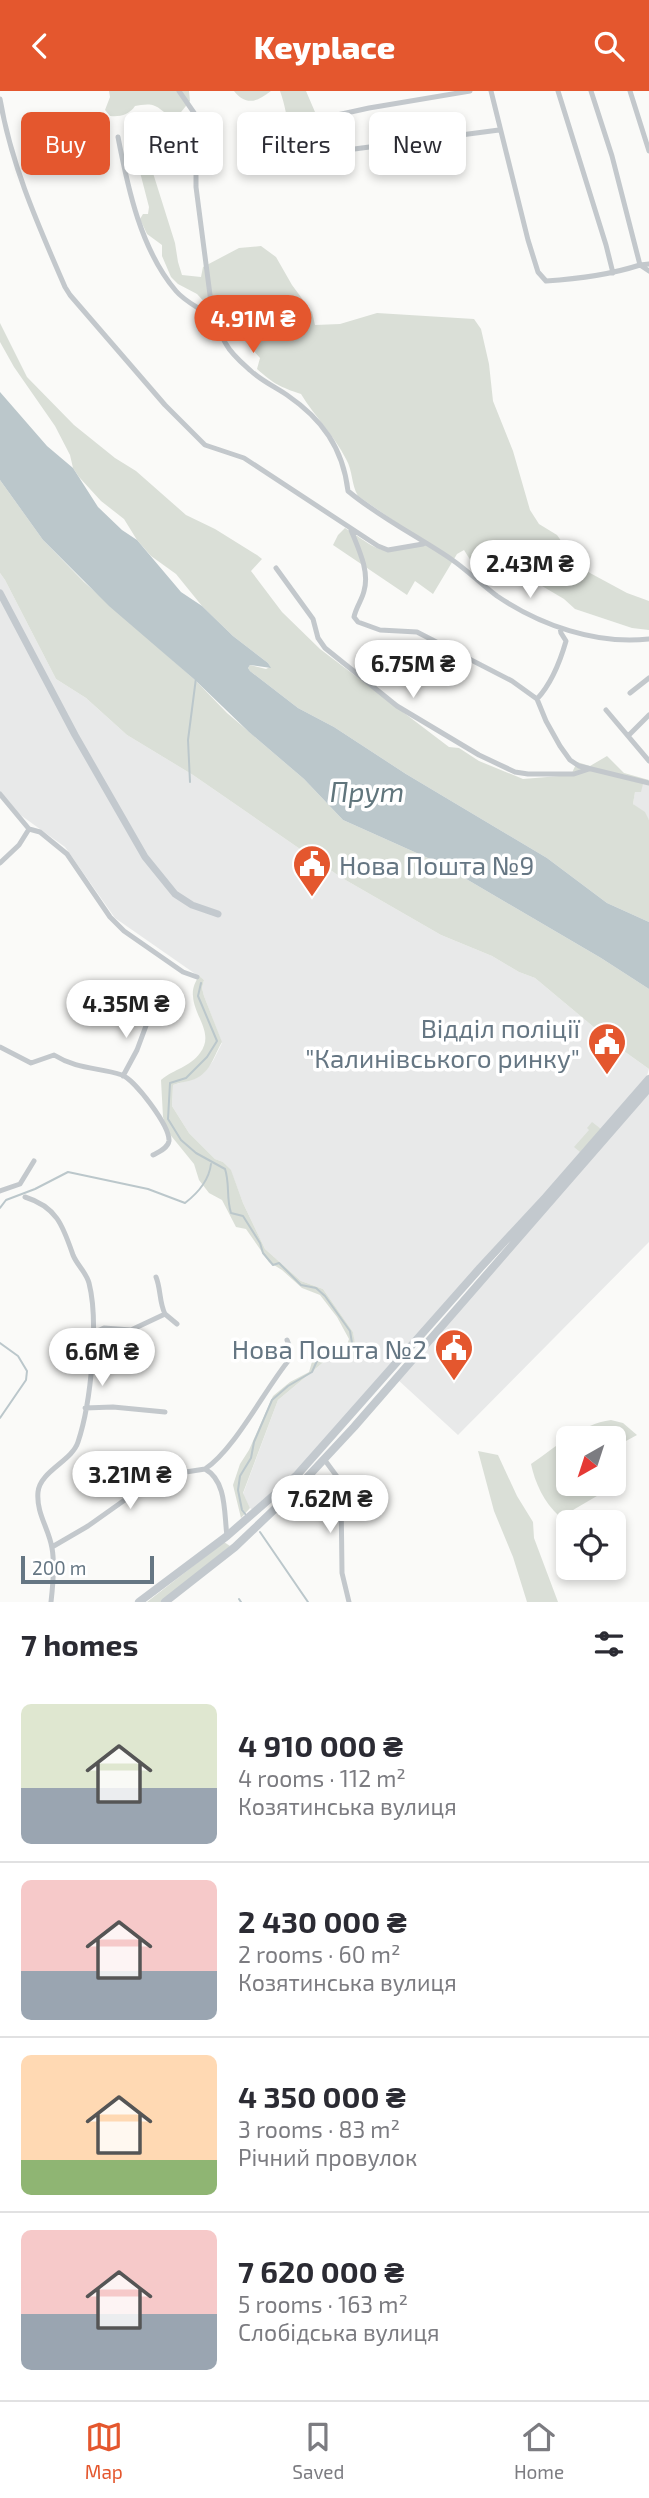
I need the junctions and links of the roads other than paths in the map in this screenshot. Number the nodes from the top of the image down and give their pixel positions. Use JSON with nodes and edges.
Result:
{"nodes":[{"id":1,"x":179,"y":91,"type":"edge"},
{"id":2,"x":470,"y":91,"type":"edge"},
{"id":3,"x":491,"y":91,"type":"edge"},
{"id":4,"x":558,"y":91,"type":"edge"},
{"id":5,"x":591,"y":91,"type":"edge"},
{"id":6,"x":630,"y":91,"type":"edge"},
{"id":7,"x":0,"y":99,"type":"edge"},
{"id":8,"x":351,"y":112,"type":"edge"},
{"id":9,"x":499,"y":130,"type":"junction"},
{"id":10,"x":118,"y":138,"type":"dead end"},
{"id":11,"x":355,"y":149,"type":"edge"},
{"id":12,"x":649,"y":151,"type":"edge"},
{"id":13,"x":649,"y":264,"type":"edge"},
{"id":14,"x":640,"y":265,"type":"junction"},
{"id":15,"x":649,"y":271,"type":"edge"},
{"id":16,"x":612,"y":273,"type":"junction"},
{"id":17,"x":213,"y":318,"type":"junction"},
{"id":18,"x":350,"y":529,"type":"junction"},
{"id":19,"x":423,"y":544,"type":"junction"},
{"id":20,"x":276,"y":568,"type":"dead end"},
{"id":21,"x":0,"y":593,"type":"edge"},
{"id":22,"x":561,"y":628,"type":"junction"},
{"id":23,"x":649,"y":639,"type":"edge"},
{"id":24,"x":649,"y":678,"type":"edge"},
{"id":25,"x":631,"y":693,"type":"dead end"},
{"id":26,"x":537,"y":699,"type":"junction"},
{"id":27,"x":606,"y":710,"type":"dead end"},
{"id":28,"x":649,"y":715,"type":"edge"},
{"id":29,"x":628,"y":736,"type":"junction"},
{"id":30,"x":649,"y":761,"type":"edge"},
{"id":31,"x":592,"y":769,"type":"junction"},
{"id":32,"x":649,"y":783,"type":"edge"},
{"id":33,"x":0,"y":794,"type":"edge"},
{"id":34,"x":29,"y":829,"type":"junction"},
{"id":35,"x":0,"y":863,"type":"edge"},
{"id":36,"x":218,"y":913,"type":"dead end"},
{"id":37,"x":197,"y":977,"type":"dead end"},
{"id":38,"x":150,"y":1015,"type":"dead end"},
{"id":39,"x":0,"y":1047,"type":"edge"},
{"id":40,"x":123,"y":1076,"type":"junction"},
{"id":41,"x":649,"y":1079,"type":"edge"},
{"id":42,"x":649,"y":1088,"type":"edge"},
{"id":43,"x":590,"y":1151,"type":"junction"},
{"id":44,"x":153,"y":1155,"type":"dead end"},
{"id":45,"x":34,"y":1161,"type":"dead end"},
{"id":46,"x":0,"y":1191,"type":"edge"},
{"id":47,"x":25,"y":1196,"type":"dead end"},
{"id":48,"x":156,"y":1277,"type":"dead end"},
{"id":49,"x":165,"y":1314,"type":"junction"},
{"id":50,"x":177,"y":1324,"type":"dead end"},
{"id":51,"x":95,"y":1332,"type":"junction"},
{"id":52,"x":287,"y":1340,"type":"dead end"},
{"id":53,"x":85,"y":1408,"type":"junction"},
{"id":54,"x":165,"y":1412,"type":"dead end"},
{"id":55,"x":324,"y":1459,"type":"junction"},
{"id":56,"x":205,"y":1469,"type":"junction"},
{"id":57,"x":297,"y":1482,"type":"junction"},
{"id":58,"x":227,"y":1536,"type":"junction"},
{"id":59,"x":52,"y":1547,"type":"junction"},
{"id":60,"x":235,"y":1547,"type":"junction"},
{"id":61,"x":51,"y":1602,"type":"edge"},
{"id":62,"x":139,"y":1602,"type":"edge"},
{"id":63,"x":165,"y":1602,"type":"edge"},
{"id":64,"x":349,"y":1602,"type":"edge"}],
"edges":[{"from":1,"to":17,"type":"street"},
{"from":2,"to":8,"type":"street"},
{"from":3,"to":9,"type":"street"},
{"from":4,"to":16,"type":"street"},
{"from":5,"to":14,"type":"street"},
{"from":6,"to":12,"type":"street"},
{"from":7,"to":18,"type":"street"},
{"from":9,"to":11,"type":"street"},
{"from":9,"to":16,"type":"street"},
{"from":10,"to":17,"type":"street"},
{"from":13,"to":14,"type":"street"},
{"from":14,"to":15,"type":"street"},
{"from":14,"to":16,"type":"street"},
{"from":17,"to":19,"type":"street"},
{"from":18,"to":19,"type":"street"},
{"from":18,"to":26,"type":"street"},
{"from":19,"to":22,"type":"street"},
{"from":20,"to":31,"type":"street"},
{"from":21,"to":36,"type":"street"},
{"from":22,"to":23,"type":"street"},
{"from":22,"to":26,"type":"street"},
{"from":24,"to":25,"type":"street"},
{"from":26,"to":31,"type":"street"},
{"from":27,"to":29,"type":"street"},
{"from":28,"to":29,"type":"street"},
{"from":29,"to":30,"type":"street"},
{"from":31,"to":32,"type":"street"},
{"from":33,"to":34,"type":"street"},
{"from":34,"to":35,"type":"street"},
{"from":34,"to":37,"type":"street"},
{"from":38,"to":40,"type":"street"},
{"from":39,"to":40,"type":"street"},
{"from":40,"to":44,"type":"street"},
{"from":41,"to":43,"type":"main road"},
{"from":42,"to":43,"type":"main road"},
{"from":43,"to":55,"type":"main road"},
{"from":43,"to":57,"type":"main road"},
{"from":45,"to":46,"type":"street"},
{"from":47,"to":51,"type":"street"},
{"from":48,"to":49,"type":"street"},
{"from":49,"to":50,"type":"street"},
{"from":49,"to":51,"type":"street"},
{"from":51,"to":53,"type":"street"},
{"from":52,"to":56,"type":"street"},
{"from":53,"to":54,"type":"street"},
{"from":53,"to":59,"type":"street"},
{"from":55,"to":57,"type":"main road"},
{"from":55,"to":64,"type":"street"},
{"from":56,"to":58,"type":"street"},
{"from":56,"to":59,"type":"street"},
{"from":57,"to":58,"type":"main road"},
{"from":57,"to":60,"type":"main road"},
{"from":58,"to":60,"type":"main road"},
{"from":58,"to":62,"type":"main road"},
{"from":59,"to":61,"type":"street"},
{"from":60,"to":63,"type":"main road"}]}
